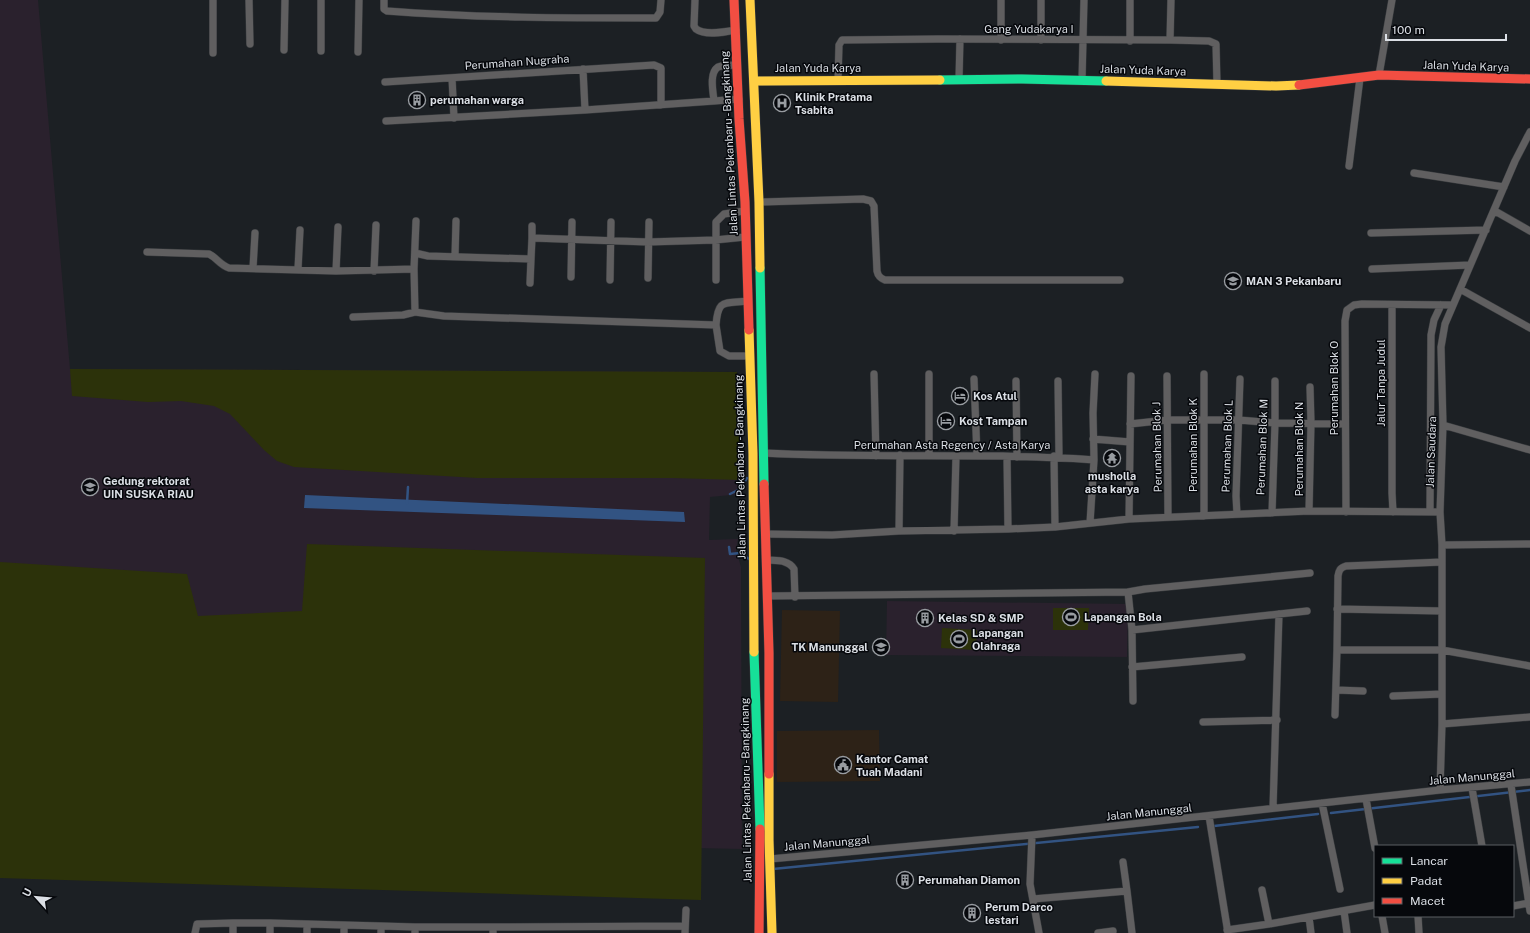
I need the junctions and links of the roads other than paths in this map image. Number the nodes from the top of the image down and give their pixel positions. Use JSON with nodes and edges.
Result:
{"nodes":[{"id":1,"x":213,"y":0,"type":"edge"},
{"id":2,"x":249,"y":0,"type":"edge"},
{"id":3,"x":285,"y":0,"type":"edge"},
{"id":4,"x":321,"y":0,"type":"edge"},
{"id":5,"x":359,"y":0,"type":"edge"},
{"id":6,"x":384,"y":0,"type":"edge"},
{"id":7,"x":661,"y":0,"type":"edge"},
{"id":8,"x":695,"y":0,"type":"edge"},
{"id":9,"x":734,"y":0,"type":"edge"},
{"id":10,"x":750,"y":0,"type":"edge"},
{"id":11,"x":1000,"y":0,"type":"edge"},
{"id":12,"x":1041,"y":0,"type":"edge"},
{"id":13,"x":1084,"y":0,"type":"edge"},
{"id":14,"x":1130,"y":0,"type":"edge"},
{"id":15,"x":1171,"y":0,"type":"edge"},
{"id":16,"x":1392,"y":0,"type":"edge"},
{"id":17,"x":736,"y":30,"type":"junction"},
{"id":18,"x":960,"y":40,"type":"junction"},
{"id":19,"x":1001,"y":40,"type":"junction"},
{"id":20,"x":1041,"y":40,"type":"junction"},
{"id":21,"x":1083,"y":40,"type":"junction"},
{"id":22,"x":1170,"y":40,"type":"junction"},
{"id":23,"x":1130,"y":41,"type":"junction"},
{"id":24,"x":250,"y":44,"type":"dead end"},
{"id":25,"x":284,"y":50,"type":"dead end"},
{"id":26,"x":321,"y":51,"type":"dead end"},
{"id":27,"x":358,"y":52,"type":"dead end"},
{"id":28,"x":214,"y":53,"type":"dead end"},
{"id":29,"x":737,"y":65,"type":"junction"},
{"id":30,"x":583,"y":68,"type":"junction"},
{"id":31,"x":1379,"y":75,"type":"junction"},
{"id":32,"x":452,"y":78,"type":"junction"},
{"id":33,"x":1360,"y":78,"type":"junction"},
{"id":34,"x":959,"y":79,"type":"junction"},
{"id":35,"x":1530,"y":79,"type":"edge"},
{"id":36,"x":754,"y":80,"type":"junction"},
{"id":37,"x":838,"y":80,"type":"junction"},
{"id":38,"x":1082,"y":80,"type":"junction"},
{"id":39,"x":385,"y":82,"type":"dead end"},
{"id":40,"x":1217,"y":84,"type":"junction"},
{"id":41,"x":739,"y":99,"type":"junction"},
{"id":42,"x":714,"y":101,"type":"junction"},
{"id":43,"x":661,"y":105,"type":"junction"},
{"id":44,"x":585,"y":110,"type":"junction"},
{"id":45,"x":454,"y":118,"type":"junction"},
{"id":46,"x":386,"y":121,"type":"dead end"},
{"id":47,"x":1530,"y":132,"type":"edge"},
{"id":48,"x":1349,"y":166,"type":"dead end"},
{"id":49,"x":1414,"y":173,"type":"dead end"},
{"id":50,"x":1504,"y":187,"type":"junction"},
{"id":51,"x":759,"y":202,"type":"junction"},
{"id":52,"x":744,"y":211,"type":"junction"},
{"id":53,"x":1495,"y":211,"type":"junction"},
{"id":54,"x":416,"y":221,"type":"dead end"},
{"id":55,"x":456,"y":221,"type":"dead end"},
{"id":56,"x":572,"y":222,"type":"dead end"},
{"id":57,"x":611,"y":222,"type":"dead end"},
{"id":58,"x":648,"y":222,"type":"dead end"},
{"id":59,"x":376,"y":225,"type":"dead end"},
{"id":60,"x":532,"y":226,"type":"dead end"},
{"id":61,"x":338,"y":227,"type":"dead end"},
{"id":62,"x":300,"y":230,"type":"dead end"},
{"id":63,"x":1486,"y":230,"type":"junction"},
{"id":64,"x":1530,"y":231,"type":"edge"},
{"id":65,"x":255,"y":233,"type":"dead end"},
{"id":66,"x":1371,"y":233,"type":"dead end"},
{"id":67,"x":745,"y":237,"type":"junction"},
{"id":68,"x":532,"y":238,"type":"junction"},
{"id":69,"x":572,"y":240,"type":"junction"},
{"id":70,"x":715,"y":240,"type":"junction"},
{"id":71,"x":611,"y":242,"type":"junction"},
{"id":72,"x":648,"y":242,"type":"junction"},
{"id":73,"x":147,"y":252,"type":"dead end"},
{"id":74,"x":415,"y":253,"type":"junction"},
{"id":75,"x":455,"y":256,"type":"junction"},
{"id":76,"x":531,"y":259,"type":"junction"},
{"id":77,"x":1470,"y":265,"type":"junction"},
{"id":78,"x":253,"y":268,"type":"junction"},
{"id":79,"x":298,"y":269,"type":"junction"},
{"id":80,"x":1372,"y":269,"type":"dead end"},
{"id":81,"x":336,"y":270,"type":"junction"},
{"id":82,"x":374,"y":270,"type":"junction"},
{"id":83,"x":414,"y":270,"type":"junction"},
{"id":84,"x":571,"y":277,"type":"dead end"},
{"id":85,"x":648,"y":278,"type":"dead end"},
{"id":86,"x":610,"y":280,"type":"dead end"},
{"id":87,"x":716,"y":280,"type":"dead end"},
{"id":88,"x":1120,"y":280,"type":"dead end"},
{"id":89,"x":530,"y":283,"type":"dead end"},
{"id":90,"x":1460,"y":289,"type":"junction"},
{"id":91,"x":748,"y":301,"type":"junction"},
{"id":92,"x":1392,"y":304,"type":"junction"},
{"id":93,"x":1441,"y":305,"type":"junction"},
{"id":94,"x":1453,"y":305,"type":"junction"},
{"id":95,"x":415,"y":312,"type":"junction"},
{"id":96,"x":353,"y":317,"type":"dead end"},
{"id":97,"x":716,"y":325,"type":"junction"},
{"id":98,"x":1530,"y":328,"type":"edge"},
{"id":99,"x":750,"y":356,"type":"junction"},
{"id":100,"x":874,"y":374,"type":"dead end"},
{"id":101,"x":929,"y":374,"type":"dead end"},
{"id":102,"x":1095,"y":374,"type":"dead end"},
{"id":103,"x":1204,"y":374,"type":"dead end"},
{"id":104,"x":1131,"y":376,"type":"dead end"},
{"id":105,"x":1167,"y":376,"type":"dead end"},
{"id":106,"x":974,"y":379,"type":"dead end"},
{"id":107,"x":1240,"y":379,"type":"dead end"},
{"id":108,"x":1016,"y":381,"type":"dead end"},
{"id":109,"x":1058,"y":382,"type":"dead end"},
{"id":110,"x":1275,"y":382,"type":"dead end"},
{"id":111,"x":1310,"y":387,"type":"dead end"},
{"id":112,"x":1431,"y":392,"type":"junction"},
{"id":113,"x":1443,"y":392,"type":"junction"},
{"id":114,"x":1167,"y":420,"type":"junction"},
{"id":115,"x":1239,"y":420,"type":"junction"},
{"id":116,"x":1204,"y":421,"type":"junction"},
{"id":117,"x":1275,"y":423,"type":"junction"},
{"id":118,"x":1311,"y":423,"type":"junction"},
{"id":119,"x":1130,"y":424,"type":"junction"},
{"id":120,"x":1346,"y":424,"type":"junction"},
{"id":121,"x":1443,"y":425,"type":"junction"},
{"id":122,"x":1093,"y":439,"type":"junction"},
{"id":123,"x":1130,"y":442,"type":"junction"},
{"id":124,"x":1530,"y":450,"type":"edge"},
{"id":125,"x":764,"y":453,"type":"junction"},
{"id":126,"x":929,"y":455,"type":"junction"},
{"id":127,"x":876,"y":456,"type":"junction"},
{"id":128,"x":900,"y":456,"type":"junction"},
{"id":129,"x":956,"y":456,"type":"junction"},
{"id":130,"x":977,"y":456,"type":"junction"},
{"id":131,"x":1007,"y":456,"type":"junction"},
{"id":132,"x":1057,"y":456,"type":"junction"},
{"id":133,"x":1018,"y":457,"type":"junction"},
{"id":134,"x":1094,"y":460,"type":"junction"},
{"id":135,"x":1309,"y":511,"type":"junction"},
{"id":136,"x":1346,"y":512,"type":"junction"},
{"id":137,"x":1393,"y":512,"type":"junction"},
{"id":138,"x":1430,"y":512,"type":"junction"},
{"id":139,"x":1440,"y":512,"type":"junction"},
{"id":140,"x":1272,"y":513,"type":"junction"},
{"id":141,"x":1237,"y":514,"type":"junction"},
{"id":142,"x":1204,"y":516,"type":"junction"},
{"id":143,"x":1168,"y":517,"type":"junction"},
{"id":144,"x":1128,"y":519,"type":"junction"},
{"id":145,"x":1090,"y":523,"type":"junction"},
{"id":146,"x":1055,"y":527,"type":"junction"},
{"id":147,"x":1008,"y":529,"type":"junction"},
{"id":148,"x":899,"y":531,"type":"junction"},
{"id":149,"x":954,"y":531,"type":"junction"},
{"id":150,"x":766,"y":534,"type":"junction"},
{"id":151,"x":1530,"y":544,"type":"edge"},
{"id":152,"x":1442,"y":545,"type":"junction"},
{"id":153,"x":766,"y":560,"type":"junction"},
{"id":154,"x":1442,"y":562,"type":"junction"},
{"id":155,"x":1310,"y":573,"type":"dead end"},
{"id":156,"x":1128,"y":592,"type":"junction"},
{"id":157,"x":768,"y":596,"type":"junction"},
{"id":158,"x":795,"y":597,"type":"junction"},
{"id":159,"x":1337,"y":608,"type":"junction"},
{"id":160,"x":1442,"y":610,"type":"junction"},
{"id":161,"x":1307,"y":612,"type":"dead end"},
{"id":162,"x":1279,"y":614,"type":"junction"},
{"id":163,"x":1132,"y":630,"type":"junction"},
{"id":164,"x":1337,"y":650,"type":"junction"},
{"id":165,"x":1442,"y":650,"type":"junction"},
{"id":166,"x":1242,"y":657,"type":"dead end"},
{"id":167,"x":1530,"y":666,"type":"edge"},
{"id":168,"x":1132,"y":667,"type":"junction"},
{"id":169,"x":1336,"y":690,"type":"junction"},
{"id":170,"x":1363,"y":691,"type":"dead end"},
{"id":171,"x":1442,"y":694,"type":"junction"},
{"id":172,"x":1393,"y":696,"type":"dead end"},
{"id":173,"x":1133,"y":701,"type":"dead end"},
{"id":174,"x":1335,"y":715,"type":"dead end"},
{"id":175,"x":1530,"y":717,"type":"edge"},
{"id":176,"x":1277,"y":720,"type":"junction"},
{"id":177,"x":1203,"y":722,"type":"dead end"},
{"id":178,"x":1442,"y":724,"type":"junction"},
{"id":179,"x":770,"y":726,"type":"junction"},
{"id":180,"x":758,"y":728,"type":"junction"},
{"id":181,"x":769,"y":748,"type":"junction"},
{"id":182,"x":758,"y":751,"type":"junction"},
{"id":183,"x":1530,"y":782,"type":"edge"},
{"id":184,"x":1511,"y":785,"type":"junction"},
{"id":185,"x":1472,"y":788,"type":"junction"},
{"id":186,"x":1440,"y":790,"type":"junction"},
{"id":187,"x":1366,"y":799,"type":"junction"},
{"id":188,"x":1322,"y":803,"type":"junction"},
{"id":189,"x":1273,"y":808,"type":"junction"},
{"id":190,"x":1209,"y":816,"type":"junction"},
{"id":191,"x":1032,"y":835,"type":"junction"},
{"id":192,"x":1374,"y":845,"type":"edge"},
{"id":193,"x":1482,"y":845,"type":"edge"},
{"id":194,"x":1516,"y":847,"type":"edge"},
{"id":195,"x":770,"y":859,"type":"junction"},
{"id":196,"x":1123,"y":862,"type":"dead end"},
{"id":197,"x":1340,"y":889,"type":"dead end"},
{"id":198,"x":1127,"y":890,"type":"junction"},
{"id":199,"x":1262,"y":890,"type":"dead end"},
{"id":200,"x":1033,"y":899,"type":"junction"},
{"id":201,"x":1374,"y":905,"type":"edge"},
{"id":202,"x":1514,"y":906,"type":"edge"},
{"id":203,"x":1529,"y":907,"type":"edge"},
{"id":204,"x":686,"y":910,"type":"dead end"},
{"id":205,"x":1344,"y":911,"type":"junction"},
{"id":206,"x":1309,"y":917,"type":"junction"},
{"id":207,"x":1382,"y":917,"type":"edge"},
{"id":208,"x":1418,"y":917,"type":"edge"},
{"id":209,"x":233,"y":923,"type":"junction"},
{"id":210,"x":270,"y":923,"type":"junction"},
{"id":211,"x":307,"y":924,"type":"junction"},
{"id":212,"x":1269,"y":924,"type":"junction"},
{"id":213,"x":344,"y":925,"type":"junction"},
{"id":214,"x":647,"y":929,"type":"edge"},
{"id":215,"x":685,"y":929,"type":"edge"},
{"id":216,"x":381,"y":930,"type":"edge"},
{"id":217,"x":415,"y":930,"type":"edge"},
{"id":218,"x":453,"y":930,"type":"edge"},
{"id":219,"x":493,"y":930,"type":"edge"},
{"id":220,"x":527,"y":930,"type":"edge"},
{"id":221,"x":570,"y":930,"type":"edge"},
{"id":222,"x":608,"y":930,"type":"edge"},
{"id":223,"x":1113,"y":931,"type":"dead end"},
{"id":224,"x":1227,"y":931,"type":"edge"},
{"id":225,"x":195,"y":933,"type":"edge"},
{"id":226,"x":233,"y":933,"type":"edge"},
{"id":227,"x":270,"y":933,"type":"edge"},
{"id":228,"x":307,"y":933,"type":"edge"},
{"id":229,"x":344,"y":933,"type":"edge"},
{"id":230,"x":759,"y":933,"type":"edge"},
{"id":231,"x":772,"y":933,"type":"edge"},
{"id":232,"x":1038,"y":933,"type":"edge"},
{"id":233,"x":1098,"y":933,"type":"edge"},
{"id":234,"x":1132,"y":933,"type":"edge"},
{"id":235,"x":1311,"y":933,"type":"edge"},
{"id":236,"x":1347,"y":933,"type":"edge"},
{"id":237,"x":1385,"y":933,"type":"edge"},
{"id":238,"x":1420,"y":933,"type":"edge"}],
"edges":[{"from":1,"to":28,"type":"street"},
{"from":2,"to":24,"type":"street"},
{"from":3,"to":25,"type":"street"},
{"from":4,"to":26,"type":"street"},
{"from":5,"to":27,"type":"street"},
{"from":6,"to":7,"type":"street"},
{"from":8,"to":17,"type":"street"},
{"from":9,"to":17,"type":"main road","name":"Jalan Lintas Pekanbaru - Bangkinang"},
{"from":10,"to":36,"type":"main road"},
{"from":11,"to":19,"type":"street"},
{"from":12,"to":20,"type":"street"},
{"from":13,"to":21,"type":"street"},
{"from":14,"to":23,"type":"street"},
{"from":15,"to":22,"type":"street"},
{"from":16,"to":31,"type":"street"},
{"from":17,"to":29,"type":"main road","name":"Jalan Lintas Pekanbaru - Bangkinang"},
{"from":18,"to":19,"type":"street","name":"Gang Yudakarya I"},
{"from":18,"to":34,"type":"street"},
{"from":18,"to":37,"type":"street","name":"Gang Yudakarya I"},
{"from":19,"to":20,"type":"street","name":"Gang Yudakarya I"},
{"from":20,"to":21,"type":"street","name":"Gang Yudakarya I"},
{"from":21,"to":23,"type":"street","name":"Gang Yudakarya I"},
{"from":21,"to":38,"type":"street"},
{"from":22,"to":23,"type":"street","name":"Gang Yudakarya I"},
{"from":22,"to":40,"type":"street","name":"Gang Yudakarya I"},
{"from":29,"to":41,"type":"main road","name":"Jalan Lintas Pekanbaru - Bangkinang"},
{"from":29,"to":42,"type":"street"},
{"from":30,"to":32,"type":"street","name":"Perumahan Nugraha"},
{"from":30,"to":43,"type":"street","name":"Perumahan Nugraha"},
{"from":30,"to":44,"type":"street","name":"Perumahan Nugraha"},
{"from":31,"to":33,"type":"main road","name":"Jalan Yuda Karya"},
{"from":31,"to":35,"type":"main road","name":"Jalan Yuda Karya"},
{"from":32,"to":39,"type":"street","name":"Perumahan Nugraha"},
{"from":32,"to":45,"type":"street","name":"Perumahan Nugraha"},
{"from":33,"to":40,"type":"main road","name":"Jalan Yuda Karya"},
{"from":33,"to":48,"type":"street"},
{"from":34,"to":37,"type":"main road","name":"Jalan Yuda Karya"},
{"from":34,"to":38,"type":"main road","name":"Jalan Yuda Karya"},
{"from":36,"to":37,"type":"main road","name":"Jalan Yuda Karya"},
{"from":36,"to":51,"type":"main road"},
{"from":38,"to":40,"type":"main road","name":"Jalan Yuda Karya"},
{"from":41,"to":42,"type":"street"},
{"from":41,"to":52,"type":"main road","name":"Jalan Lintas Pekanbaru - Bangkinang"},
{"from":42,"to":43,"type":"street"},
{"from":43,"to":44,"type":"street"},
{"from":44,"to":45,"type":"street"},
{"from":45,"to":46,"type":"street"},
{"from":47,"to":50,"type":"street","name":"Jalan Saudara"},
{"from":49,"to":50,"type":"street"},
{"from":50,"to":53,"type":"street","name":"Jalan Saudara"},
{"from":51,"to":88,"type":"street"},
{"from":51,"to":125,"type":"main road"},
{"from":52,"to":67,"type":"main road","name":"Jalan Lintas Pekanbaru - Bangkinang"},
{"from":52,"to":70,"type":"street"},
{"from":53,"to":63,"type":"street","name":"Jalan Saudara"},
{"from":53,"to":64,"type":"street"},
{"from":54,"to":74,"type":"street"},
{"from":55,"to":75,"type":"street"},
{"from":56,"to":69,"type":"street"},
{"from":57,"to":71,"type":"street"},
{"from":58,"to":72,"type":"street"},
{"from":59,"to":82,"type":"street"},
{"from":60,"to":68,"type":"street"},
{"from":61,"to":81,"type":"street"},
{"from":62,"to":79,"type":"street"},
{"from":63,"to":66,"type":"street"},
{"from":63,"to":77,"type":"street","name":"Jalan Saudara"},
{"from":65,"to":78,"type":"street"},
{"from":67,"to":70,"type":"street"},
{"from":67,"to":91,"type":"main road","name":"Jalan Lintas Pekanbaru - Bangkinang"},
{"from":68,"to":69,"type":"street"},
{"from":68,"to":76,"type":"street"},
{"from":69,"to":71,"type":"street"},
{"from":69,"to":84,"type":"street"},
{"from":70,"to":72,"type":"street"},
{"from":70,"to":87,"type":"street"},
{"from":71,"to":72,"type":"street"},
{"from":71,"to":86,"type":"street"},
{"from":72,"to":85,"type":"street"},
{"from":73,"to":78,"type":"street"},
{"from":74,"to":75,"type":"street"},
{"from":74,"to":83,"type":"street"},
{"from":75,"to":76,"type":"street"},
{"from":76,"to":89,"type":"street"},
{"from":77,"to":80,"type":"street"},
{"from":77,"to":90,"type":"street","name":"Jalan Saudara"},
{"from":78,"to":79,"type":"street"},
{"from":79,"to":81,"type":"street"},
{"from":81,"to":82,"type":"street"},
{"from":82,"to":83,"type":"street"},
{"from":83,"to":95,"type":"street"},
{"from":90,"to":94,"type":"street","name":"Jalan Saudara"},
{"from":90,"to":98,"type":"street"},
{"from":91,"to":97,"type":"street"},
{"from":91,"to":99,"type":"main road","name":"Jalan Lintas Pekanbaru - Bangkinang"},
{"from":92,"to":93,"type":"street"},
{"from":92,"to":120,"type":"street","name":"Perumahan Blok O"},
{"from":92,"to":137,"type":"street","name":"Jalur Tanpa Judul"},
{"from":93,"to":94,"type":"street"},
{"from":93,"to":112,"type":"street"},
{"from":94,"to":113,"type":"street","name":"Jalan Saudara"},
{"from":95,"to":96,"type":"street"},
{"from":95,"to":97,"type":"street"},
{"from":97,"to":99,"type":"street"},
{"from":99,"to":180,"type":"main road","name":"Jalan Lintas Pekanbaru - Bangkinang"},
{"from":100,"to":127,"type":"street"},
{"from":101,"to":126,"type":"street"},
{"from":102,"to":122,"type":"street"},
{"from":103,"to":116,"type":"street","name":"Perumahan Blok K"},
{"from":104,"to":119,"type":"street"},
{"from":105,"to":114,"type":"street","name":"Perumahan Blok J"},
{"from":106,"to":130,"type":"street"},
{"from":107,"to":115,"type":"street","name":"Perumahan Blok L"},
{"from":108,"to":133,"type":"street"},
{"from":109,"to":132,"type":"street"},
{"from":110,"to":117,"type":"street","name":"Perumahan Blok M"},
{"from":111,"to":118,"type":"street","name":"Perumahan Blok N"},
{"from":112,"to":113,"type":"street"},
{"from":112,"to":138,"type":"street"},
{"from":113,"to":121,"type":"street","name":"Jalan Saudara"},
{"from":114,"to":116,"type":"street"},
{"from":114,"to":119,"type":"street"},
{"from":114,"to":143,"type":"street","name":"Perumahan Blok J"},
{"from":115,"to":116,"type":"street"},
{"from":115,"to":117,"type":"street"},
{"from":115,"to":141,"type":"street","name":"Perumahan Blok L"},
{"from":116,"to":142,"type":"street","name":"Perumahan Blok K"},
{"from":117,"to":118,"type":"street"},
{"from":117,"to":140,"type":"street","name":"Perumahan Blok M"},
{"from":118,"to":120,"type":"street"},
{"from":118,"to":135,"type":"street","name":"Perumahan Blok N"},
{"from":119,"to":123,"type":"street"},
{"from":120,"to":136,"type":"street","name":"Perumahan Blok O"},
{"from":121,"to":124,"type":"street"},
{"from":121,"to":139,"type":"street","name":"Jalan Saudara"},
{"from":122,"to":123,"type":"street"},
{"from":122,"to":134,"type":"street"},
{"from":123,"to":144,"type":"street"},
{"from":125,"to":127,"type":"street","name":"Perumahan Asta Regency / Asta Karya"},
{"from":125,"to":150,"type":"main road"},
{"from":126,"to":128,"type":"street","name":"Perumahan Asta Regency / Asta Karya"},
{"from":126,"to":129,"type":"street","name":"Perumahan Asta Regency / Asta Karya"},
{"from":127,"to":128,"type":"street","name":"Perumahan Asta Regency / Asta Karya"},
{"from":128,"to":148,"type":"street"},
{"from":129,"to":130,"type":"street","name":"Perumahan Asta Regency / Asta Karya"},
{"from":129,"to":149,"type":"street"},
{"from":130,"to":131,"type":"street","name":"Perumahan Asta Regency / Asta Karya"},
{"from":131,"to":133,"type":"street","name":"Perumahan Asta Regency / Asta Karya"},
{"from":131,"to":147,"type":"street"},
{"from":132,"to":133,"type":"street","name":"Perumahan Asta Regency / Asta Karya"},
{"from":132,"to":134,"type":"street","name":"Perumahan Asta Regency / Asta Karya"},
{"from":132,"to":146,"type":"street"},
{"from":134,"to":145,"type":"street"},
{"from":135,"to":136,"type":"street"},
{"from":135,"to":140,"type":"street"},
{"from":136,"to":137,"type":"street"},
{"from":137,"to":138,"type":"street"},
{"from":138,"to":139,"type":"street"},
{"from":139,"to":152,"type":"street","name":"Jalan Saudara"},
{"from":140,"to":141,"type":"street"},
{"from":141,"to":142,"type":"street"},
{"from":142,"to":143,"type":"street"},
{"from":143,"to":144,"type":"street"},
{"from":144,"to":145,"type":"street"},
{"from":145,"to":146,"type":"street"},
{"from":146,"to":147,"type":"street"},
{"from":147,"to":149,"type":"street"},
{"from":148,"to":149,"type":"street"},
{"from":148,"to":150,"type":"street"},
{"from":150,"to":153,"type":"main road"},
{"from":151,"to":152,"type":"street"},
{"from":152,"to":154,"type":"street","name":"Jalan Saudara"},
{"from":153,"to":157,"type":"main road"},
{"from":153,"to":158,"type":"street"},
{"from":154,"to":159,"type":"street"},
{"from":154,"to":160,"type":"street","name":"Jalan Saudara"},
{"from":155,"to":156,"type":"street"},
{"from":156,"to":158,"type":"street"},
{"from":156,"to":163,"type":"street"},
{"from":157,"to":158,"type":"street"},
{"from":157,"to":179,"type":"main road"},
{"from":159,"to":160,"type":"street"},
{"from":159,"to":164,"type":"street"},
{"from":160,"to":165,"type":"street","name":"Jalan Saudara"},
{"from":161,"to":162,"type":"street"},
{"from":162,"to":163,"type":"street"},
{"from":162,"to":176,"type":"street"},
{"from":163,"to":168,"type":"street"},
{"from":164,"to":165,"type":"street"},
{"from":164,"to":169,"type":"street"},
{"from":165,"to":167,"type":"street"},
{"from":165,"to":171,"type":"street","name":"Jalan Saudara"},
{"from":166,"to":168,"type":"street"},
{"from":168,"to":173,"type":"street"},
{"from":169,"to":170,"type":"street"},
{"from":169,"to":174,"type":"street"},
{"from":171,"to":172,"type":"street"},
{"from":171,"to":178,"type":"street","name":"Jalan Saudara"},
{"from":175,"to":178,"type":"street"},
{"from":176,"to":177,"type":"street"},
{"from":176,"to":189,"type":"street"},
{"from":178,"to":186,"type":"street","name":"Jalan Saudara"},
{"from":179,"to":180,"type":"main road"},
{"from":179,"to":181,"type":"main road"},
{"from":180,"to":182,"type":"main road","name":"Jalan Lintas Pekanbaru - Bangkinang"},
{"from":181,"to":182,"type":"main road"},
{"from":181,"to":195,"type":"main road"},
{"from":182,"to":230,"type":"main road","name":"Jalan Lintas Pekanbaru - Bangkinang"},
{"from":183,"to":184,"type":"street","name":"Jalan Manunggal"},
{"from":184,"to":185,"type":"street","name":"Jalan Manunggal"},
{"from":184,"to":194,"type":"street"},
{"from":185,"to":186,"type":"street","name":"Jalan Manunggal"},
{"from":185,"to":193,"type":"street"},
{"from":186,"to":187,"type":"street","name":"Jalan Manunggal"},
{"from":187,"to":188,"type":"street","name":"Jalan Manunggal"},
{"from":187,"to":192,"type":"street"},
{"from":188,"to":189,"type":"street","name":"Jalan Manunggal"},
{"from":188,"to":197,"type":"street"},
{"from":189,"to":190,"type":"street","name":"Jalan Manunggal"},
{"from":190,"to":191,"type":"street","name":"Jalan Manunggal"},
{"from":190,"to":224,"type":"street"},
{"from":191,"to":195,"type":"street","name":"Jalan Manunggal"},
{"from":191,"to":200,"type":"street"},
{"from":194,"to":203,"type":"street"},
{"from":195,"to":231,"type":"main road"},
{"from":196,"to":198,"type":"street"},
{"from":198,"to":200,"type":"street"},
{"from":198,"to":234,"type":"street"},
{"from":199,"to":212,"type":"street"},
{"from":200,"to":232,"type":"street"},
{"from":201,"to":205,"type":"street"},
{"from":202,"to":203,"type":"street"},
{"from":204,"to":215,"type":"street"},
{"from":205,"to":206,"type":"street"},
{"from":205,"to":236,"type":"street"},
{"from":206,"to":212,"type":"street"},
{"from":206,"to":235,"type":"street"},
{"from":207,"to":237,"type":"street"},
{"from":208,"to":238,"type":"street"},
{"from":209,"to":210,"type":"street"},
{"from":209,"to":225,"type":"street"},
{"from":209,"to":226,"type":"street"},
{"from":210,"to":211,"type":"street"},
{"from":210,"to":227,"type":"street"},
{"from":211,"to":213,"type":"street"},
{"from":211,"to":228,"type":"street"},
{"from":212,"to":224,"type":"street"},
{"from":213,"to":216,"type":"street"},
{"from":213,"to":229,"type":"street"},
{"from":214,"to":215,"type":"street"},
{"from":214,"to":222,"type":"street"},
{"from":216,"to":217,"type":"street"},
{"from":217,"to":218,"type":"street"},
{"from":218,"to":219,"type":"street"},
{"from":219,"to":220,"type":"street"},
{"from":220,"to":221,"type":"street"},
{"from":221,"to":222,"type":"street"},
{"from":223,"to":233,"type":"street"}]}
